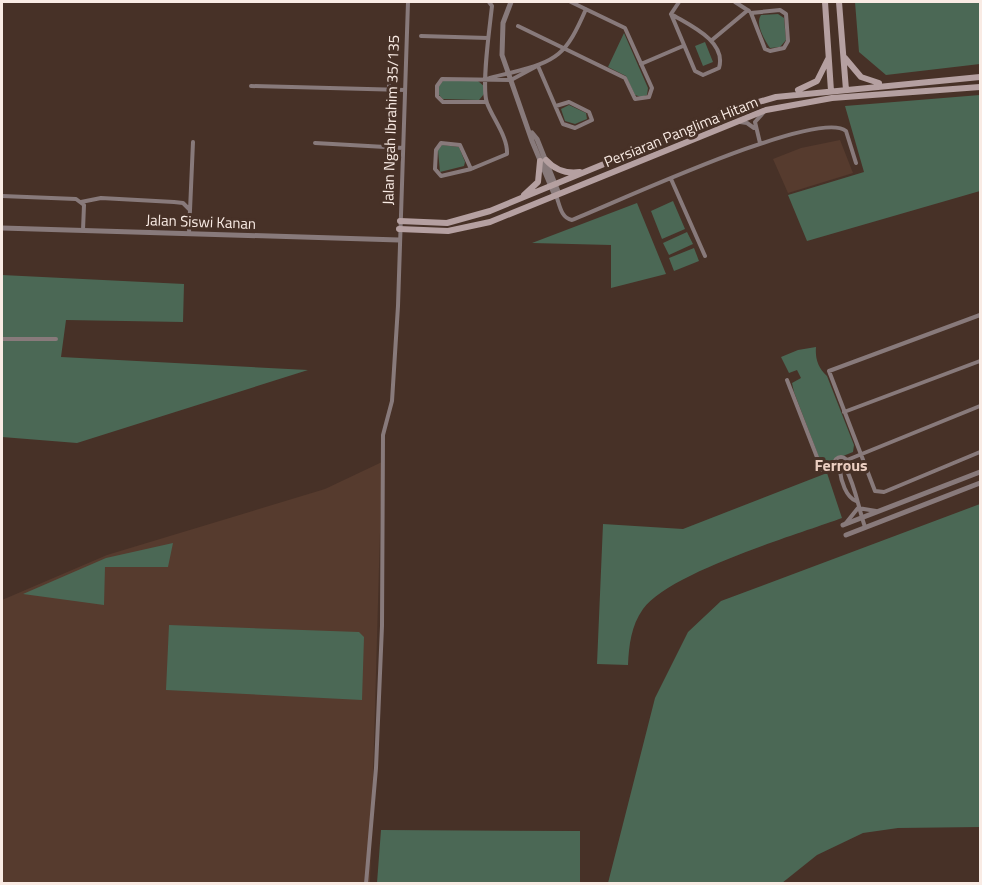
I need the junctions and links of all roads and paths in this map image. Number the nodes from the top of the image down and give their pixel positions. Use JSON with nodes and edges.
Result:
{"nodes":[{"id":1,"x":408,"y":2,"type":"edge"},
{"id":2,"x":489,"y":2,"type":"edge"},
{"id":3,"x":511,"y":2,"type":"edge"},
{"id":4,"x":571,"y":2,"type":"edge"},
{"id":5,"x":679,"y":2,"type":"edge"},
{"id":6,"x":735,"y":2,"type":"edge"},
{"id":7,"x":825,"y":2,"type":"edge"},
{"id":8,"x":839,"y":2,"type":"edge"},
{"id":9,"x":586,"y":9,"type":"junction"},
{"id":10,"x":749,"y":11,"type":"junction"},
{"id":11,"x":671,"y":14,"type":"junction"},
{"id":12,"x":686,"y":23,"type":"junction"},
{"id":13,"x":518,"y":26,"type":"dead end"},
{"id":14,"x":676,"y":30,"type":"junction"},
{"id":15,"x":422,"y":36,"type":"dead end"},
{"id":16,"x":488,"y":38,"type":"junction"},
{"id":17,"x":712,"y":40,"type":"junction"},
{"id":18,"x":683,"y":46,"type":"junction"},
{"id":19,"x":566,"y":49,"type":"junction"},
{"id":20,"x":843,"y":55,"type":"junction"},
{"id":21,"x":829,"y":56,"type":"junction"},
{"id":22,"x":641,"y":64,"type":"junction"},
{"id":23,"x":537,"y":66,"type":"junction"},
{"id":24,"x":389,"y":71,"type":"dead end"},
{"id":25,"x":508,"y":74,"type":"junction"},
{"id":26,"x":981,"y":77,"type":"edge"},
{"id":27,"x":487,"y":80,"type":"junction"},
{"id":28,"x":511,"y":80,"type":"junction"},
{"id":29,"x":887,"y":85,"type":"junction"},
{"id":30,"x":251,"y":86,"type":"dead end"},
{"id":31,"x":981,"y":87,"type":"edge"},
{"id":32,"x":846,"y":88,"type":"junction"},
{"id":33,"x":389,"y":90,"type":"junction"},
{"id":34,"x":405,"y":90,"type":"junction"},
{"id":35,"x":831,"y":90,"type":"junction"},
{"id":36,"x":786,"y":94,"type":"junction"},
{"id":37,"x":846,"y":97,"type":"junction"},
{"id":38,"x":832,"y":98,"type":"junction"},
{"id":39,"x":486,"y":102,"type":"junction"},
{"id":40,"x":556,"y":106,"type":"junction"},
{"id":41,"x":389,"y":108,"type":"dead end"},
{"id":42,"x":766,"y":110,"type":"junction"},
{"id":43,"x":731,"y":122,"type":"junction"},
{"id":44,"x":755,"y":129,"type":"junction"},
{"id":45,"x":193,"y":142,"type":"dead end"},
{"id":46,"x":760,"y":142,"type":"junction"},
{"id":47,"x":315,"y":143,"type":"dead end"},
{"id":48,"x":403,"y":148,"type":"junction"},
{"id":49,"x":543,"y":160,"type":"junction"},
{"id":50,"x":856,"y":163,"type":"dead end"},
{"id":51,"x":471,"y":169,"type":"junction"},
{"id":52,"x":588,"y":171,"type":"junction"},
{"id":53,"x":671,"y":179,"type":"junction"},
{"id":54,"x":553,"y":185,"type":"junction"},
{"id":55,"x":557,"y":195,"type":"junction"},
{"id":56,"x":2,"y":196,"type":"edge"},
{"id":57,"x":516,"y":201,"type":"junction"},
{"id":58,"x":81,"y":202,"type":"junction"},
{"id":59,"x":189,"y":209,"type":"junction"},
{"id":60,"x":400,"y":221,"type":"junction"},
{"id":61,"x":2,"y":228,"type":"edge"},
{"id":62,"x":399,"y":229,"type":"junction"},
{"id":63,"x":83,"y":230,"type":"junction"},
{"id":64,"x":189,"y":233,"type":"junction"},
{"id":65,"x":399,"y":240,"type":"junction"},
{"id":66,"x":705,"y":256,"type":"dead end"},
{"id":67,"x":981,"y":315,"type":"edge"},
{"id":68,"x":2,"y":339,"type":"edge"},
{"id":69,"x":56,"y":339,"type":"dead end"},
{"id":70,"x":981,"y":361,"type":"edge"},
{"id":71,"x":787,"y":380,"type":"dead end"},
{"id":72,"x":981,"y":406,"type":"edge"},
{"id":73,"x":844,"y":412,"type":"junction"},
{"id":74,"x":981,"y":452,"type":"edge"},
{"id":75,"x":860,"y":454,"type":"junction"},
{"id":76,"x":847,"y":460,"type":"junction"},
{"id":77,"x":834,"y":464,"type":"junction"},
{"id":78,"x":846,"y":469,"type":"junction"},
{"id":79,"x":840,"y":471,"type":"junction"},
{"id":80,"x":981,"y":472,"type":"edge"},
{"id":81,"x":981,"y":483,"type":"edge"},
{"id":82,"x":856,"y":501,"type":"junction"},
{"id":83,"x":858,"y":508,"type":"junction"},
{"id":84,"x":880,"y":511,"type":"junction"},
{"id":85,"x":862,"y":518,"type":"junction"},
{"id":86,"x":843,"y":525,"type":"joint"},
{"id":87,"x":866,"y":528,"type":"junction"},
{"id":88,"x":846,"y":536,"type":"dead end"},
{"id":89,"x":366,"y":884,"type":"edge"}],
"edges":[{"from":1,"to":34,"type":"street","name":"Jalan Ngah Ibrahim 35/135"},
{"from":2,"to":16,"type":"street"},
{"from":3,"to":25,"type":"street"},
{"from":4,"to":9,"type":"street"},
{"from":5,"to":11,"type":"street"},
{"from":6,"to":10,"type":"street"},
{"from":7,"to":21,"type":"main road"},
{"from":8,"to":20,"type":"main road"},
{"from":9,"to":19,"type":"street"},
{"from":9,"to":22,"type":"street"},
{"from":10,"to":10,"type":"street"},
{"from":10,"to":17,"type":"street"},
{"from":11,"to":12,"type":"street"},
{"from":11,"to":14,"type":"street"},
{"from":12,"to":14,"type":"street"},
{"from":12,"to":17,"type":"street"},
{"from":13,"to":19,"type":"street"},
{"from":14,"to":18,"type":"street"},
{"from":15,"to":16,"type":"street"},
{"from":16,"to":27,"type":"street"},
{"from":17,"to":18,"type":"street"},
{"from":18,"to":22,"type":"street"},
{"from":19,"to":22,"type":"street"},
{"from":19,"to":23,"type":"street"},
{"from":20,"to":29,"type":"main road"},
{"from":20,"to":32,"type":"main road"},
{"from":21,"to":35,"type":"main road"},
{"from":21,"to":36,"type":"main road"},
{"from":23,"to":25,"type":"street"},
{"from":23,"to":28,"type":"street"},
{"from":23,"to":40,"type":"street"},
{"from":24,"to":33,"type":"street"},
{"from":25,"to":27,"type":"street"},
{"from":25,"to":28,"type":"street"},
{"from":26,"to":29,"type":"main road"},
{"from":27,"to":28,"type":"street"},
{"from":27,"to":39,"type":"street"},
{"from":27,"to":39,"type":"street"},
{"from":28,"to":49,"type":"street"},
{"from":29,"to":32,"type":"main road"},
{"from":30,"to":33,"type":"street"},
{"from":31,"to":37,"type":"main road","name":"Persiaran Panglima Hitam"},
{"from":32,"to":35,"type":"main road","name":"Persiaran Panglima Hitam"},
{"from":32,"to":37,"type":"main road"},
{"from":33,"to":34,"type":"street"},
{"from":33,"to":41,"type":"street"},
{"from":34,"to":48,"type":"street","name":"Jalan Ngah Ibrahim 35/135"},
{"from":35,"to":36,"type":"main road","name":"Persiaran Panglima Hitam"},
{"from":35,"to":38,"type":"main road"},
{"from":36,"to":52,"type":"main road","name":"Persiaran Panglima Hitam"},
{"from":37,"to":38,"type":"main road","name":"Persiaran Panglima Hitam"},
{"from":38,"to":42,"type":"main road","name":"Persiaran Panglima Hitam"},
{"from":39,"to":51,"type":"street"},
{"from":40,"to":40,"type":"street"},
{"from":42,"to":43,"type":"main road","name":"Persiaran Panglima Hitam"},
{"from":42,"to":44,"type":"street"},
{"from":43,"to":44,"type":"street"},
{"from":43,"to":55,"type":"main road","name":"Persiaran Panglima Hitam"},
{"from":44,"to":46,"type":"street"},
{"from":45,"to":59,"type":"street"},
{"from":46,"to":50,"type":"street"},
{"from":46,"to":53,"type":"street"},
{"from":47,"to":48,"type":"street"},
{"from":48,"to":60,"type":"street","name":"Jalan Ngah Ibrahim 35/135"},
{"from":49,"to":52,"type":"main road"},
{"from":49,"to":54,"type":"street"},
{"from":49,"to":57,"type":"main road"},
{"from":51,"to":51,"type":"street"},
{"from":52,"to":54,"type":"main road","name":"Persiaran Panglima Hitam"},
{"from":53,"to":55,"type":"street"},
{"from":53,"to":66,"type":"street"},
{"from":54,"to":55,"type":"street"},
{"from":54,"to":57,"type":"main road","name":"Persiaran Panglima Hitam"},
{"from":55,"to":62,"type":"main road","name":"Persiaran Panglima Hitam"},
{"from":56,"to":58,"type":"street"},
{"from":57,"to":60,"type":"main road","name":"Persiaran Panglima Hitam"},
{"from":58,"to":59,"type":"street"},
{"from":58,"to":63,"type":"street"},
{"from":59,"to":64,"type":"street"},
{"from":60,"to":62,"type":"street","name":"Jalan Ngah Ibrahim 35/135"},
{"from":61,"to":63,"type":"street","name":"Jalan Siswi Kanan"},
{"from":62,"to":65,"type":"street","name":"Jalan Ngah Ibrahim 35/135"},
{"from":63,"to":64,"type":"street","name":"Jalan Siswi Kanan"},
{"from":64,"to":65,"type":"street","name":"Jalan Siswi Kanan"},
{"from":65,"to":89,"type":"street","name":"Jalan Ngah Ibrahim 35/135"},
{"from":67,"to":73,"type":"street"},
{"from":68,"to":69,"type":"street"},
{"from":70,"to":73,"type":"street"},
{"from":71,"to":77,"type":"street"},
{"from":72,"to":75,"type":"street"},
{"from":73,"to":75,"type":"street"},
{"from":74,"to":75,"type":"street"},
{"from":75,"to":76,"type":"street"},
{"from":76,"to":77,"type":"street"},
{"from":76,"to":78,"type":"street"},
{"from":77,"to":79,"type":"street"},
{"from":78,"to":79,"type":"street"},
{"from":78,"to":82,"type":"street"},
{"from":79,"to":82,"type":"street"},
{"from":80,"to":84,"type":"street"},
{"from":81,"to":87,"type":"street"},
{"from":82,"to":83,"type":"street"},
{"from":83,"to":84,"type":"street"},
{"from":83,"to":85,"type":"street"},
{"from":83,"to":86,"type":"street"},
{"from":84,"to":85,"type":"street"},
{"from":85,"to":86,"type":"street"},
{"from":85,"to":87,"type":"street"},
{"from":87,"to":88,"type":"street"}]}
